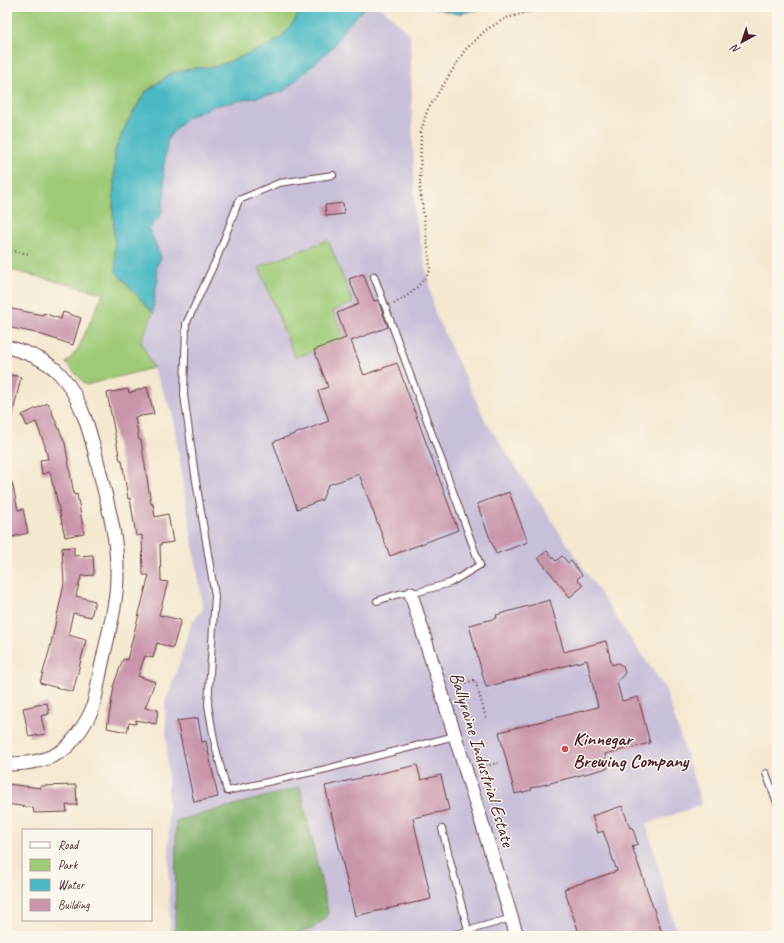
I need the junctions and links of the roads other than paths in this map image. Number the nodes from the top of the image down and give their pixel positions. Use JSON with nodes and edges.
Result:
{"nodes":[{"id":1,"x":333,"y":175,"type":"dead end"},
{"id":2,"x":374,"y":276,"type":"dead end"},
{"id":3,"x":7,"y":347,"type":"edge"},
{"id":4,"x":411,"y":594,"type":"junction"},
{"id":5,"x":377,"y":601,"type":"dead end"},
{"id":6,"x":456,"y":736,"type":"junction"},
{"id":7,"x":7,"y":764,"type":"edge"},
{"id":8,"x":766,"y":773,"type":"dead end"},
{"id":9,"x":777,"y":803,"type":"edge"},
{"id":10,"x":442,"y":829,"type":"dead end"},
{"id":11,"x":512,"y":918,"type":"junction"},
{"id":12,"x":468,"y":930,"type":"junction"},
{"id":13,"x":449,"y":936,"type":"edge"},
{"id":14,"x":517,"y":936,"type":"edge"}],
"edges":[{"from":1,"to":6,"type":"lane"},
{"from":2,"to":4,"type":"lane"},
{"from":3,"to":7,"type":"street"},
{"from":4,"to":5,"type":"lane"},
{"from":4,"to":6,"type":"street","name":"Ballyraine Industrial Estate"},
{"from":6,"to":11,"type":"street","name":"Ballyraine Industrial Estate"},
{"from":8,"to":9,"type":"lane"},
{"from":10,"to":12,"type":"lane"},
{"from":11,"to":12,"type":"lane"},
{"from":11,"to":14,"type":"street","name":"Ballyraine Industrial Estate"},
{"from":12,"to":13,"type":"lane"}]}
